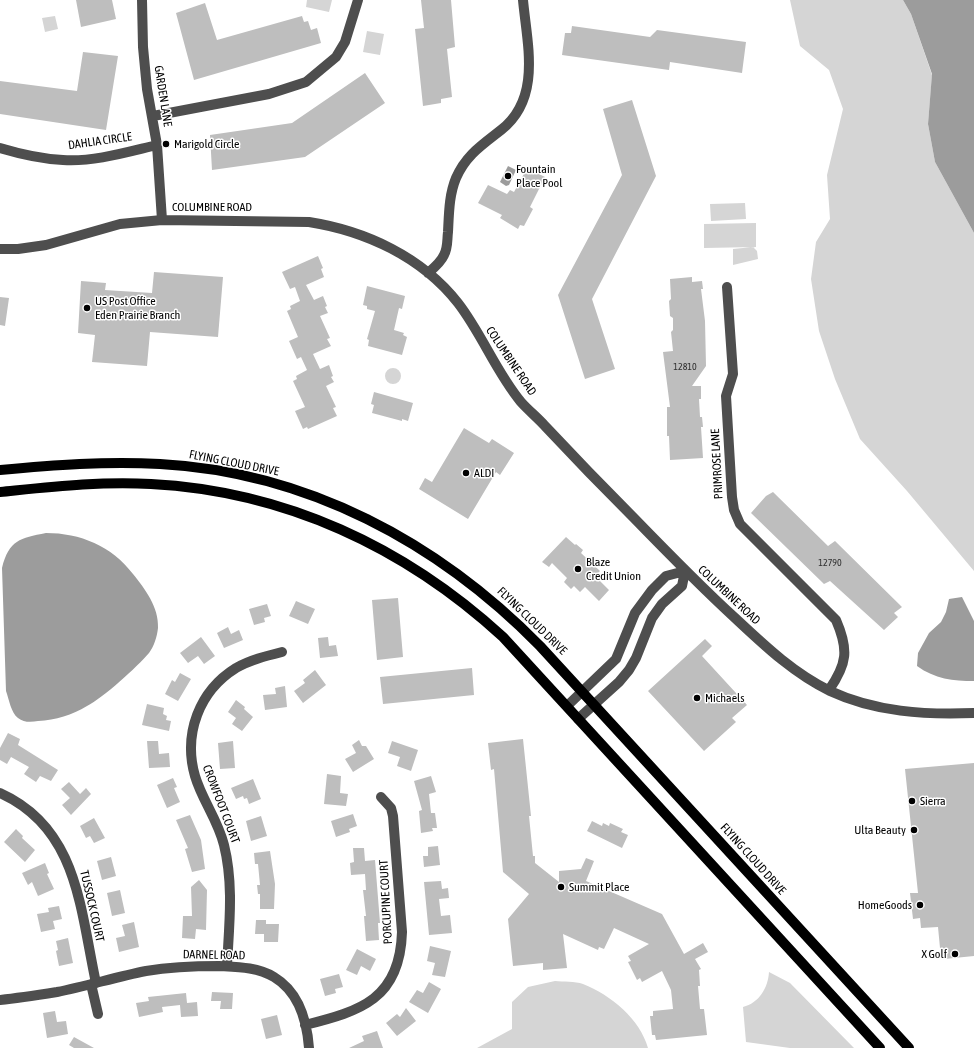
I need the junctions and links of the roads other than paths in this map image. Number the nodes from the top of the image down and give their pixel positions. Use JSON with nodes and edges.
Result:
{"nodes":[{"id":1,"x":142,"y":0,"type":"edge"},
{"id":2,"x":358,"y":0,"type":"edge"},
{"id":3,"x":523,"y":0,"type":"edge"},
{"id":4,"x":152,"y":116,"type":"junction"},
{"id":5,"x":157,"y":145,"type":"junction"},
{"id":6,"x":0,"y":148,"type":"edge"},
{"id":7,"x":162,"y":220,"type":"junction"},
{"id":8,"x":0,"y":249,"type":"edge"},
{"id":9,"x":428,"y":273,"type":"junction"},
{"id":10,"x":727,"y":287,"type":"dead end"},
{"id":11,"x":1,"y":469,"type":"edge"},
{"id":12,"x":2,"y":492,"type":"edge"},
{"id":13,"x":685,"y":571,"type":"junction"},
{"id":14,"x":282,"y":652,"type":"dead end"},
{"id":15,"x":829,"y":690,"type":"junction"},
{"id":16,"x":583,"y":692,"type":"junction"},
{"id":17,"x":594,"y":704,"type":"junction"},
{"id":18,"x":567,"y":706,"type":"junction"},
{"id":19,"x":974,"y":713,"type":"edge"},
{"id":20,"x":578,"y":719,"type":"junction"},
{"id":21,"x":0,"y":793,"type":"edge"},
{"id":22,"x":381,"y":797,"type":"dead end"},
{"id":23,"x":227,"y":966,"type":"junction"},
{"id":24,"x":93,"y":983,"type":"junction"},
{"id":25,"x":0,"y":1000,"type":"edge"},
{"id":26,"x":98,"y":1014,"type":"dead end"},
{"id":27,"x":305,"y":1025,"type":"junction"},
{"id":28,"x":309,"y":1048,"type":"edge"},
{"id":29,"x":880,"y":1048,"type":"edge"},
{"id":30,"x":909,"y":1048,"type":"edge"}],
"edges":[{"from":1,"to":4,"type":"street","name":"GARDEN LANE"},
{"from":2,"to":4,"type":"street"},
{"from":3,"to":9,"type":"street"},
{"from":4,"to":5,"type":"street","name":"GARDEN LANE"},
{"from":5,"to":6,"type":"street","name":"DAHLIA CIRCLE"},
{"from":5,"to":7,"type":"street","name":"GARDEN LANE"},
{"from":7,"to":8,"type":"street","name":"COLUMBINE ROAD"},
{"from":7,"to":9,"type":"street","name":"COLUMBINE ROAD"},
{"from":9,"to":13,"type":"street","name":"COLUMBINE ROAD"},
{"from":10,"to":15,"type":"street","name":"PRIMROSE LANE"},
{"from":11,"to":16,"type":"main road","name":"FLYING CLOUD DRIVE"},
{"from":12,"to":18,"type":"main road"},
{"from":13,"to":15,"type":"street","name":"COLUMBINE ROAD"},
{"from":13,"to":16,"type":"street"},
{"from":13,"to":17,"type":"street"},
{"from":14,"to":23,"type":"street","name":"CROWFOOT COURT"},
{"from":15,"to":19,"type":"street","name":"COLUMBINE ROAD"},
{"from":16,"to":17,"type":"main road","name":"FLYING CLOUD DRIVE"},
{"from":16,"to":18,"type":"street"},
{"from":17,"to":20,"type":"street"},
{"from":17,"to":30,"type":"main road","name":"FLYING CLOUD DRIVE"},
{"from":18,"to":20,"type":"main road"},
{"from":20,"to":29,"type":"main road"},
{"from":21,"to":24,"type":"street","name":"TUSSOCK COURT"},
{"from":22,"to":27,"type":"street","name":"PORCUPINE COURT"},
{"from":23,"to":24,"type":"street","name":"DARNEL ROAD"},
{"from":23,"to":27,"type":"street","name":"DARNEL ROAD"},
{"from":24,"to":25,"type":"street","name":"DARNEL ROAD"},
{"from":24,"to":26,"type":"street"},
{"from":27,"to":28,"type":"street","name":"DARNEL ROAD"}]}
